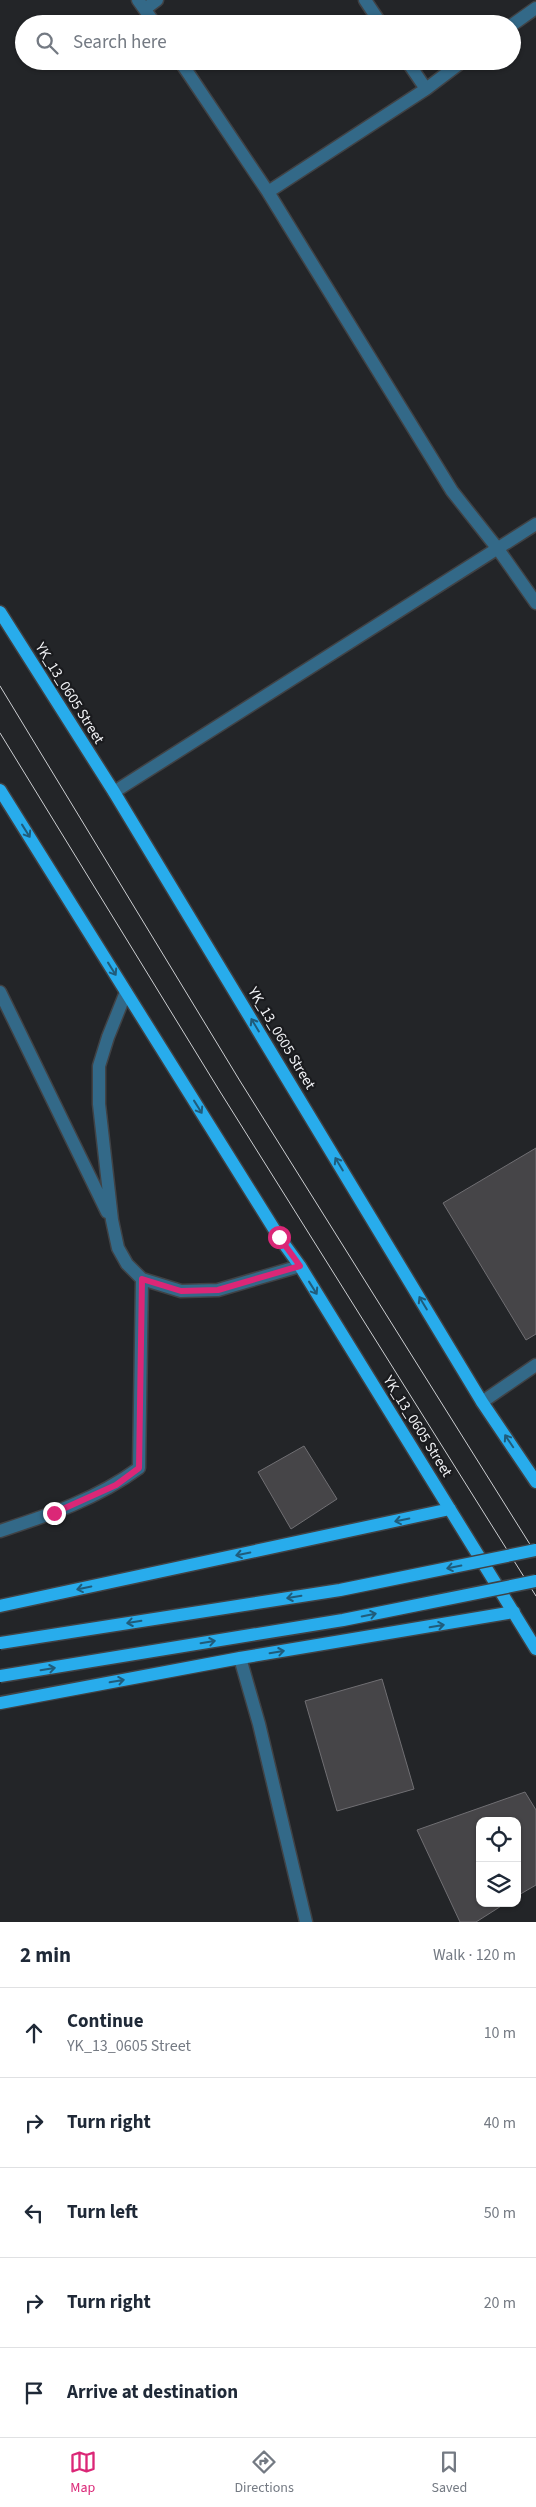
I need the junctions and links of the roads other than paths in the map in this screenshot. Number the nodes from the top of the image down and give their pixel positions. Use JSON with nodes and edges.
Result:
{"nodes":[{"id":1,"x":157,"y":0,"type":"edge"},
{"id":2,"x":365,"y":0,"type":"edge"},
{"id":3,"x":142,"y":4,"type":"edge"},
{"id":4,"x":536,"y":8,"type":"edge"},
{"id":5,"x":149,"y":15,"type":"edge"},
{"id":6,"x":375,"y":15,"type":"edge"},
{"id":7,"x":521,"y":19,"type":"edge"},
{"id":8,"x":186,"y":70,"type":"edge"},
{"id":9,"x":413,"y":70,"type":"edge"},
{"id":10,"x":451,"y":70,"type":"edge"},
{"id":11,"x":426,"y":89,"type":"junction"},
{"id":12,"x":268,"y":192,"type":"junction"},
{"id":13,"x":536,"y":524,"type":"edge"},
{"id":14,"x":498,"y":550,"type":"junction"},
{"id":15,"x":536,"y":603,"type":"edge"},
{"id":16,"x":0,"y":612,"type":"edge"},
{"id":17,"x":0,"y":790,"type":"edge"},
{"id":18,"x":114,"y":792,"type":"junction"},
{"id":19,"x":0,"y":992,"type":"edge"},
{"id":20,"x":126,"y":992,"type":"junction"},
{"id":21,"x":112,"y":1220,"type":"junction"},
{"id":22,"x":300,"y":1266,"type":"junction"},
{"id":23,"x":142,"y":1279,"type":"junction"},
{"id":24,"x":536,"y":1365,"type":"edge"},
{"id":25,"x":482,"y":1402,"type":"junction"},
{"id":26,"x":536,"y":1482,"type":"edge"},
{"id":27,"x":450,"y":1509,"type":"junction"},
{"id":28,"x":0,"y":1531,"type":"edge"},
{"id":29,"x":536,"y":1550,"type":"edge"},
{"id":30,"x":536,"y":1581,"type":"edge"},
{"id":31,"x":0,"y":1606,"type":"edge"},
{"id":32,"x":514,"y":1612,"type":"junction"},
{"id":33,"x":0,"y":1643,"type":"edge"},
{"id":34,"x":536,"y":1649,"type":"edge"},
{"id":35,"x":240,"y":1658,"type":"junction"},
{"id":36,"x":0,"y":1676,"type":"edge"},
{"id":37,"x":0,"y":1703,"type":"edge"},
{"id":38,"x":306,"y":1922,"type":"edge"}],
"edges":[{"from":1,"to":3,"type":"street"},
{"from":2,"to":6,"type":"street"},
{"from":3,"to":5,"type":"street"},
{"from":4,"to":7,"type":"street"},
{"from":8,"to":12,"type":"street"},
{"from":9,"to":11,"type":"street"},
{"from":10,"to":11,"type":"street"},
{"from":11,"to":12,"type":"street"},
{"from":12,"to":14,"type":"street"},
{"from":13,"to":14,"type":"street"},
{"from":14,"to":15,"type":"street"},
{"from":14,"to":18,"type":"street"},
{"from":16,"to":18,"type":"main road","name":"YK_13_0605 Street"},
{"from":17,"to":20,"type":"main road","name":"YK_13_0605 Street","one_way":true},
{"from":25,"to":18,"type":"main road","name":"YK_13_0605 Street","one_way":true},
{"from":19,"to":21,"type":"street"},
{"from":20,"to":21,"type":"street"},
{"from":20,"to":22,"type":"main road","name":"YK_13_0605 Street","one_way":true},
{"from":21,"to":23,"type":"street"},
{"from":22,"to":23,"type":"street"},
{"from":22,"to":27,"type":"main road","name":"YK_13_0605 Street","one_way":true},
{"from":23,"to":28,"type":"street"},
{"from":24,"to":25,"type":"street"},
{"from":26,"to":25,"type":"main road","name":"YK_13_0605 Street","one_way":true},
{"from":27,"to":31,"type":"main road","one_way":true},
{"from":27,"to":32,"type":"main road","name":"YK_13_0605 Street"},
{"from":29,"to":33,"type":"main road","one_way":true,"bridge":true},
{"from":36,"to":30,"type":"main road","one_way":true,"bridge":true},
{"from":32,"to":34,"type":"main road","name":"YK_13_0605 Street"},
{"from":35,"to":32,"type":"main road","one_way":true},
{"from":37,"to":35,"type":"main road","one_way":true},
{"from":35,"to":38,"type":"street"}]}
